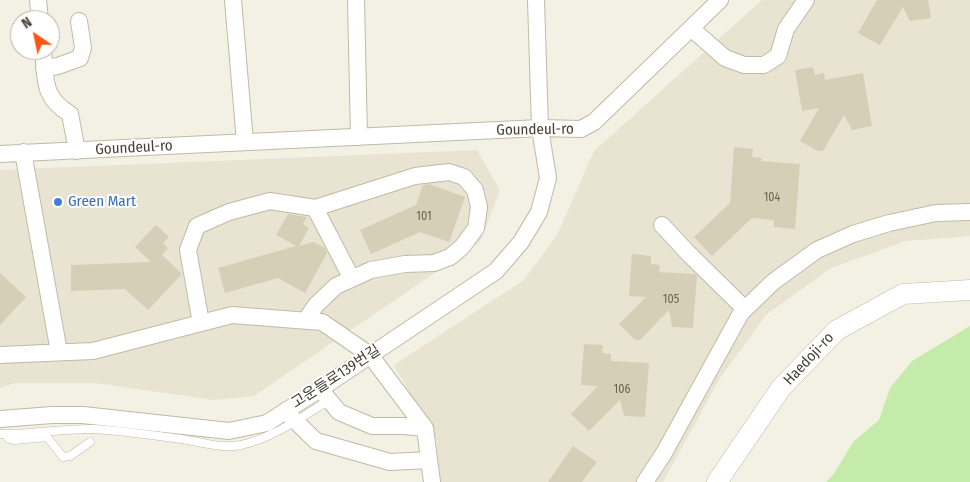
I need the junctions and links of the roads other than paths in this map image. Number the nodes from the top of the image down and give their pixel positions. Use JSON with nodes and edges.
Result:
{"nodes":[{"id":1,"x":233,"y":0,"type":"edge"},
{"id":2,"x":356,"y":0,"type":"edge"},
{"id":3,"x":536,"y":0,"type":"edge"},
{"id":4,"x":720,"y":0,"type":"edge"},
{"id":5,"x":806,"y":0,"type":"edge"},
{"id":6,"x":79,"y":21,"type":"dead end"},
{"id":7,"x":692,"y":29,"type":"junction"},
{"id":8,"x":44,"y":60,"type":"edge"},
{"id":9,"x":44,"y":68,"type":"junction"},
{"id":10,"x":540,"y":128,"type":"junction"},
{"id":11,"x":358,"y":137,"type":"junction"},
{"id":12,"x":245,"y":142,"type":"junction"},
{"id":13,"x":77,"y":151,"type":"junction"},
{"id":14,"x":23,"y":152,"type":"junction"},
{"id":15,"x":0,"y":154,"type":"edge"},
{"id":16,"x":316,"y":208,"type":"junction"},
{"id":17,"x":970,"y":212,"type":"edge"},
{"id":18,"x":662,"y":225,"type":"dead end"},
{"id":19,"x":352,"y":279,"type":"junction"},
{"id":20,"x":970,"y":290,"type":"edge"},
{"id":21,"x":745,"y":309,"type":"junction"},
{"id":22,"x":306,"y":320,"type":"junction"},
{"id":23,"x":200,"y":323,"type":"junction"},
{"id":24,"x":59,"y":352,"type":"junction"},
{"id":25,"x":0,"y":355,"type":"edge"},
{"id":26,"x":370,"y":355,"type":"junction"},
{"id":27,"x":324,"y":395,"type":"junction"},
{"id":28,"x":291,"y":416,"type":"junction"},
{"id":29,"x":425,"y":428,"type":"junction"},
{"id":30,"x":2,"y":429,"type":"edge"},
{"id":31,"x":90,"y":442,"type":"dead end"},
{"id":32,"x":429,"y":460,"type":"junction"},
{"id":33,"x":432,"y":482,"type":"edge"},
{"id":34,"x":645,"y":482,"type":"edge"},
{"id":35,"x":717,"y":482,"type":"edge"}],
"edges":[{"from":1,"to":12,"type":"street"},
{"from":2,"to":11,"type":"street"},
{"from":3,"to":10,"type":"street","name":"고운들로139번길"},
{"from":4,"to":7,"type":"street","name":"Goundeul-ro"},
{"from":5,"to":7,"type":"street"},
{"from":6,"to":9,"type":"street"},
{"from":7,"to":10,"type":"street","name":"Goundeul-ro"},
{"from":8,"to":9,"type":"street"},
{"from":9,"to":13,"type":"street"},
{"from":10,"to":11,"type":"street","name":"Goundeul-ro"},
{"from":10,"to":26,"type":"street","name":"고운들로139번길"},
{"from":11,"to":12,"type":"street","name":"Goundeul-ro"},
{"from":12,"to":13,"type":"street","name":"Goundeul-ro"},
{"from":13,"to":14,"type":"street","name":"Goundeul-ro"},
{"from":14,"to":15,"type":"street","name":"Goundeul-ro"},
{"from":14,"to":24,"type":"street"},
{"from":16,"to":19,"type":"street"},
{"from":16,"to":19,"type":"street"},
{"from":16,"to":23,"type":"street"},
{"from":17,"to":21,"type":"street"},
{"from":18,"to":21,"type":"street"},
{"from":19,"to":22,"type":"street"},
{"from":20,"to":35,"type":"street","name":"Haedoji-ro"},
{"from":21,"to":34,"type":"street"},
{"from":22,"to":23,"type":"street"},
{"from":22,"to":26,"type":"street"},
{"from":23,"to":24,"type":"street"},
{"from":24,"to":25,"type":"street"},
{"from":26,"to":27,"type":"street","name":"고운들로139번길"},
{"from":26,"to":29,"type":"street"},
{"from":27,"to":28,"type":"street","name":"고운들로139번길"},
{"from":27,"to":29,"type":"street"},
{"from":28,"to":30,"type":"street","name":"고운들로139번길"},
{"from":28,"to":32,"type":"street"},
{"from":29,"to":32,"type":"street"},
{"from":30,"to":31,"type":"lane"},
{"from":32,"to":33,"type":"street"}]}
